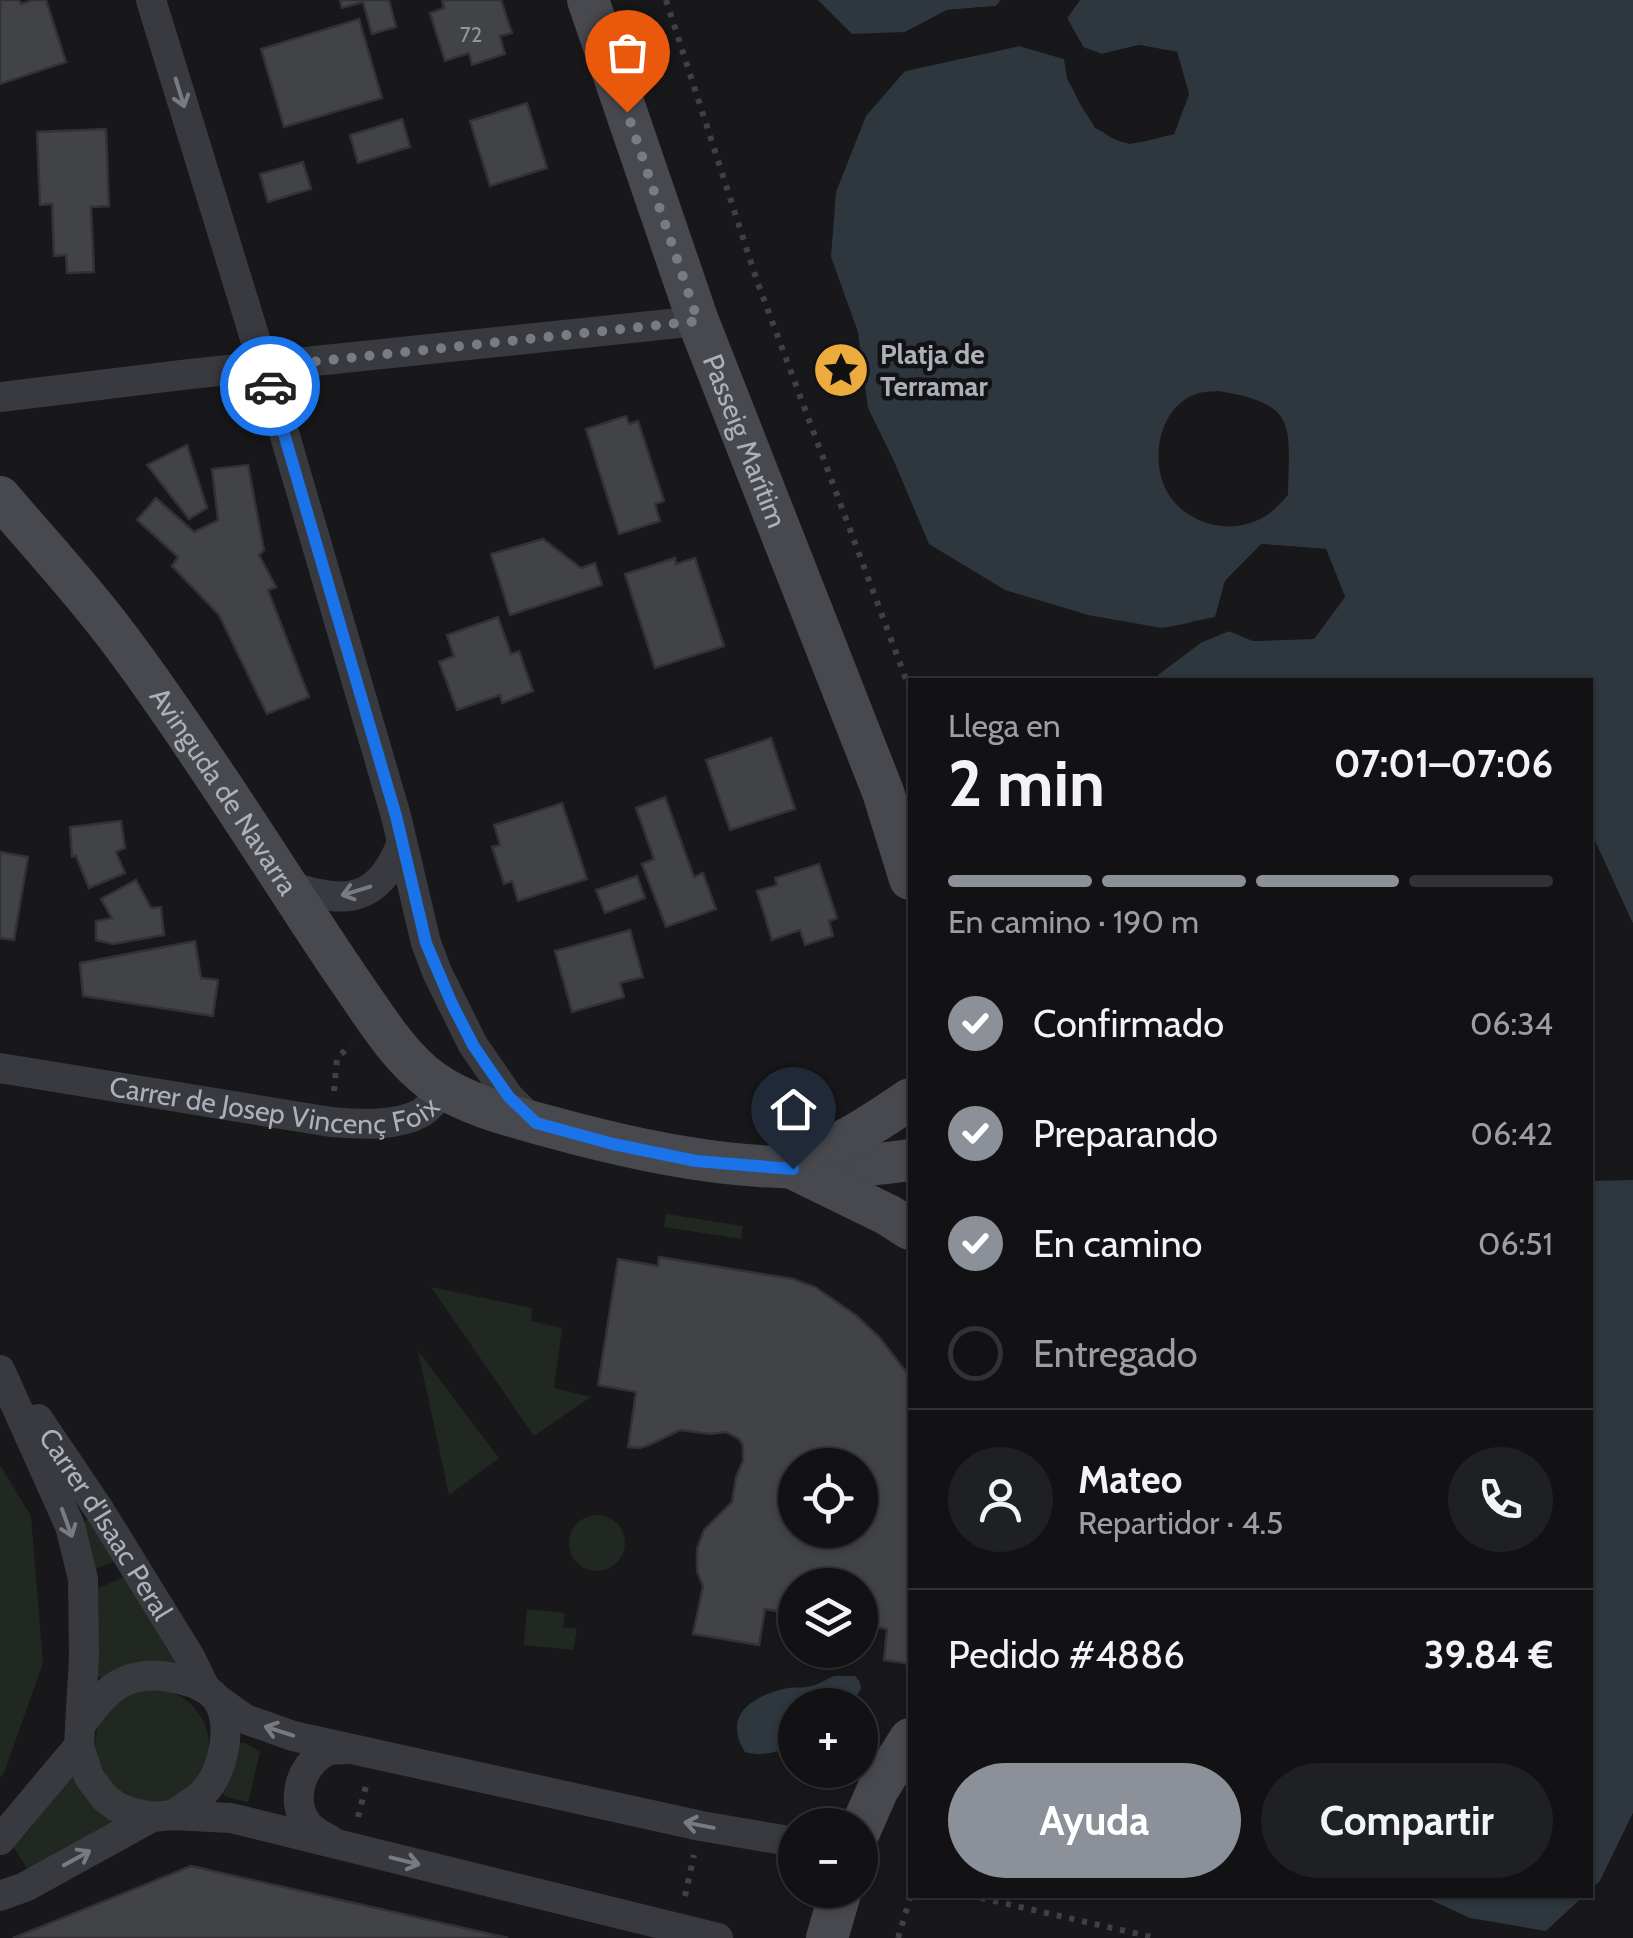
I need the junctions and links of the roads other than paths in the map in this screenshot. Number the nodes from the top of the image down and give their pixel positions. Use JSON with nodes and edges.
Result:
{"nodes":[{"id":1,"x":152,"y":0,"type":"edge"},
{"id":2,"x":588,"y":0,"type":"edge"},
{"id":3,"x":698,"y":321,"type":"junction"},
{"id":4,"x":264,"y":367,"type":"junction"},
{"id":5,"x":0,"y":397,"type":"edge"},
{"id":6,"x":0,"y":497,"type":"edge"},
{"id":7,"x":402,"y":842,"type":"junction"},
{"id":8,"x":908,"y":873,"type":"edge"},
{"id":9,"x":287,"y":885,"type":"junction"},
{"id":10,"x":0,"y":1068,"type":"edge"},
{"id":11,"x":444,"y":1088,"type":"junction"},
{"id":12,"x":908,"y":1100,"type":"edge"},
{"id":13,"x":536,"y":1123,"type":"junction"},
{"id":14,"x":908,"y":1160,"type":"edge"},
{"id":15,"x":779,"y":1168,"type":"junction"},
{"id":16,"x":908,"y":1228,"type":"edge"},
{"id":17,"x":0,"y":1366,"type":"edge"},
{"id":18,"x":211,"y":1694,"type":"junction"},
{"id":19,"x":80,"y":1736,"type":"junction"},
{"id":20,"x":908,"y":1743,"type":"edge"},
{"id":21,"x":362,"y":1752,"type":"junction"},
{"id":22,"x":870,"y":1808,"type":"edge"},
{"id":23,"x":163,"y":1816,"type":"junction"},
{"id":24,"x":778,"y":1839,"type":"edge"},
{"id":25,"x":0,"y":1840,"type":"edge"},
{"id":26,"x":342,"y":1846,"type":"junction"},
{"id":27,"x":0,"y":1896,"type":"edge"},
{"id":28,"x":836,"y":1908,"type":"edge"},
{"id":29,"x":718,"y":1938,"type":"edge"},
{"id":30,"x":827,"y":1938,"type":"edge"}],
"edges":[{"from":1,"to":4,"type":"street","one_way":true},
{"from":2,"to":3,"type":"street","name":"Passeig Marítim"},
{"from":3,"to":4,"type":"street"},
{"from":3,"to":8,"type":"street","name":"Passeig Marítim"},
{"from":4,"to":5,"type":"street"},
{"from":4,"to":7,"type":"street"},
{"from":6,"to":9,"type":"street","name":"Avinguda de Navarra"},
{"from":7,"to":9,"type":"street","one_way":true},
{"from":7,"to":13,"type":"street"},
{"from":9,"to":11,"type":"street","name":"Avinguda de Navarra"},
{"from":10,"to":11,"type":"street","name":"Carrer de Josep Vincenç Foix"},
{"from":11,"to":13,"type":"street","name":"Carrer de Josep Vincenç Foix"},
{"from":12,"to":15,"type":"street","name":"Carrer de Josep Vincenç Foix"},
{"from":13,"to":15,"type":"street","name":"Carrer de Josep Vincenç Foix"},
{"from":14,"to":15,"type":"street","name":"Carrer de Josep Vincenç Foix"},
{"from":15,"to":16,"type":"street"},
{"from":17,"to":18,"type":"street","name":"Carrer d'Isaac Peral"},
{"from":17,"to":19,"type":"street","name":"Carrer d'Isaac Peral","one_way":true},
{"from":18,"to":19,"type":"street"},
{"from":21,"to":18,"type":"street","one_way":true},
{"from":18,"to":23,"type":"street"},
{"from":19,"to":23,"type":"street"},
{"from":19,"to":25,"type":"street"},
{"from":20,"to":22,"type":"street"},
{"from":24,"to":21,"type":"street","one_way":true},
{"from":21,"to":26,"type":"street"},
{"from":23,"to":26,"type":"street"},
{"from":27,"to":23,"type":"street","one_way":true},
{"from":26,"to":29,"type":"street","one_way":true},
{"from":28,"to":30,"type":"street"}]}
